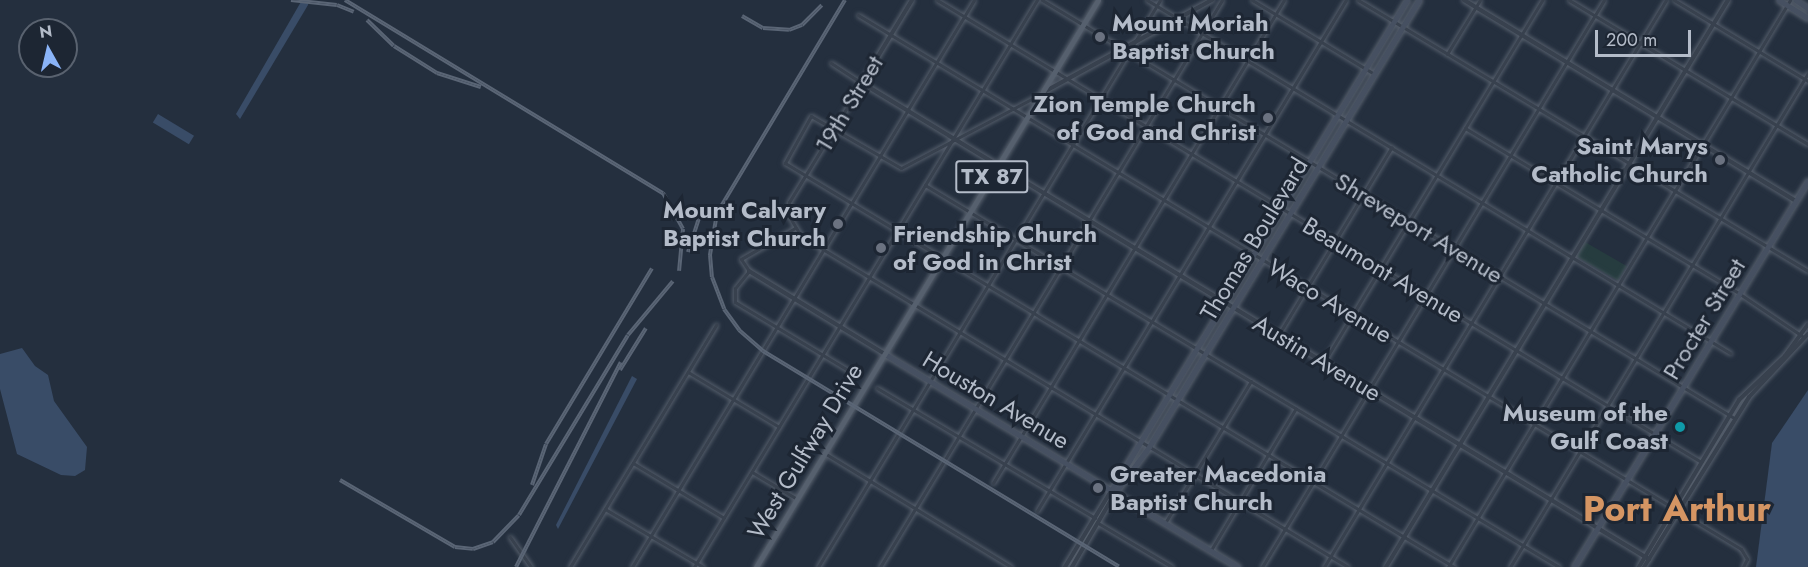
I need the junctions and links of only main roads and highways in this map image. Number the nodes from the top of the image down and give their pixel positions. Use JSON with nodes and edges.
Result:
{"nodes":[{"id":1,"x":1098,"y":0,"type":"edge"},
{"id":2,"x":1407,"y":0,"type":"edge"},
{"id":3,"x":1417,"y":0,"type":"edge"},
{"id":4,"x":1779,"y":0,"type":"edge"},
{"id":5,"x":1796,"y":0,"type":"edge"},
{"id":6,"x":1789,"y":3,"type":"edge"},
{"id":7,"x":1808,"y":8,"type":"edge"},
{"id":8,"x":1808,"y":18,"type":"edge"},
{"id":9,"x":1808,"y":181,"type":"edge"},
{"id":10,"x":885,"y":354,"type":"junction"},
{"id":11,"x":1113,"y":492,"type":"junction"},
{"id":12,"x":756,"y":567,"type":"edge"},
{"id":13,"x":1238,"y":567,"type":"edge"},
{"id":14,"x":1574,"y":567,"type":"edge"}],
"edges":[{"from":1,"to":10,"type":"main road","number":"TX 87"},
{"from":2,"to":11,"type":"main road","name":"Thomas Boulevard"},
{"from":3,"to":11,"type":"main road","name":"Thomas Boulevard"},
{"from":4,"to":6,"type":"main road"},
{"from":5,"to":7,"type":"main road"},
{"from":6,"to":8,"type":"main road"},
{"from":9,"to":14,"type":"main road","name":"Procter Street"},
{"from":10,"to":11,"type":"main road","name":"Houston Avenue"},
{"from":10,"to":12,"type":"main road","name":"West Gulfway Drive","number":"TX 87"},
{"from":11,"to":13,"type":"main road","name":"Houston Avenue"}]}
